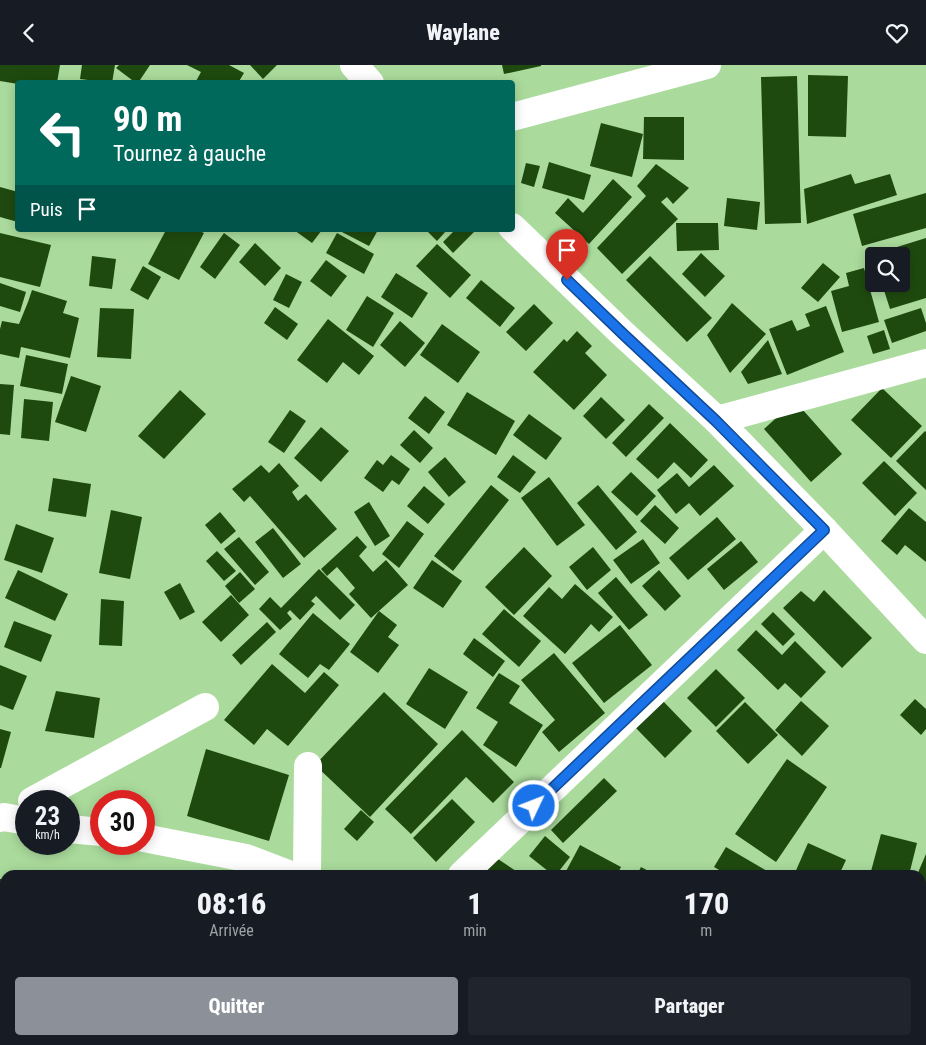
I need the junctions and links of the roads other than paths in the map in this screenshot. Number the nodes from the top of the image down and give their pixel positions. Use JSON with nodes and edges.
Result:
{"nodes":[{"id":1,"x":354,"y":65,"type":"edge"},
{"id":2,"x":707,"y":65,"type":"edge"},
{"id":3,"x":367,"y":80,"type":"edge"},
{"id":4,"x":515,"y":116,"type":"edge"},
{"id":5,"x":515,"y":230,"type":"edge"},
{"id":6,"x":926,"y":363,"type":"edge"},
{"id":7,"x":716,"y":421,"type":"junction"},
{"id":8,"x":824,"y":530,"type":"junction"},
{"id":9,"x":926,"y":640,"type":"edge"},
{"id":10,"x":205,"y":707,"type":"dead end"},
{"id":11,"x":308,"y":766,"type":"dead end"},
{"id":12,"x":52,"y":790,"type":"edge"},
{"id":13,"x":155,"y":841,"type":"edge"},
{"id":14,"x":278,"y":870,"type":"edge"},
{"id":15,"x":307,"y":870,"type":"edge"},
{"id":16,"x":467,"y":870,"type":"edge"}],
"edges":[{"from":1,"to":3,"type":"street"},
{"from":2,"to":4,"type":"street"},
{"from":5,"to":7,"type":"street"},
{"from":6,"to":7,"type":"street"},
{"from":7,"to":8,"type":"street"},
{"from":8,"to":9,"type":"street"},
{"from":8,"to":16,"type":"street"},
{"from":10,"to":12,"type":"street"},
{"from":11,"to":15,"type":"street"},
{"from":13,"to":14,"type":"street"}]}
